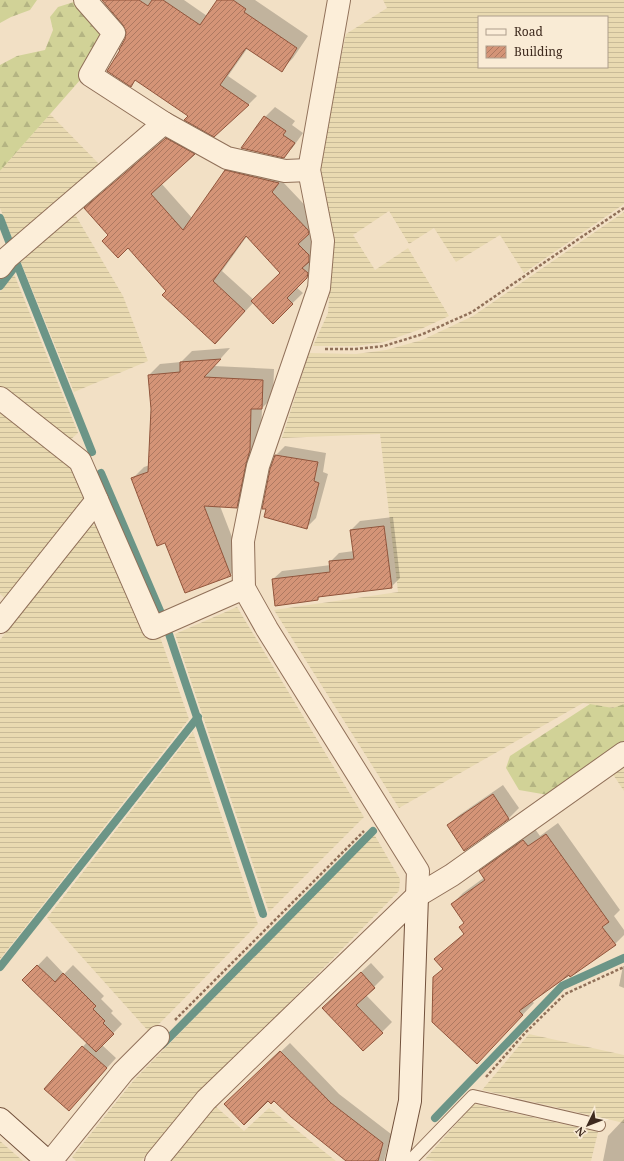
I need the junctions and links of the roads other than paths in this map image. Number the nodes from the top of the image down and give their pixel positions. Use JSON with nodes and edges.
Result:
{"nodes":[{"id":1,"x":85,"y":0,"type":"edge"},
{"id":2,"x":339,"y":0,"type":"edge"},
{"id":3,"x":164,"y":123,"type":"junction"},
{"id":4,"x":309,"y":170,"type":"junction"},
{"id":5,"x":0,"y":267,"type":"edge"},
{"id":6,"x":0,"y":398,"type":"edge"},
{"id":7,"x":97,"y":500,"type":"junction"},
{"id":8,"x":244,"y":588,"type":"junction"},
{"id":9,"x":0,"y":622,"type":"edge"},
{"id":10,"x":624,"y":753,"type":"edge"},
{"id":11,"x":417,"y":896,"type":"junction"},
{"id":12,"x":158,"y":1037,"type":"road end"},
{"id":13,"x":0,"y":1119,"type":"edge"},
{"id":14,"x":599,"y":1125,"type":"dead end"},
{"id":15,"x":47,"y":1161,"type":"edge"},
{"id":16,"x":51,"y":1161,"type":"edge"},
{"id":17,"x":156,"y":1161,"type":"edge"},
{"id":18,"x":397,"y":1161,"type":"edge"},
{"id":19,"x":410,"y":1161,"type":"edge"}],
"edges":[{"from":1,"to":3,"type":"street"},
{"from":2,"to":4,"type":"street"},
{"from":3,"to":4,"type":"street"},
{"from":3,"to":5,"type":"street"},
{"from":4,"to":8,"type":"street"},
{"from":6,"to":7,"type":"street"},
{"from":7,"to":8,"type":"street"},
{"from":7,"to":9,"type":"street"},
{"from":8,"to":11,"type":"street"},
{"from":10,"to":11,"type":"street"},
{"from":11,"to":17,"type":"street"},
{"from":11,"to":18,"type":"street"},
{"from":12,"to":16,"type":"street"},
{"from":13,"to":15,"type":"street"},
{"from":14,"to":19,"type":"lane"}]}
